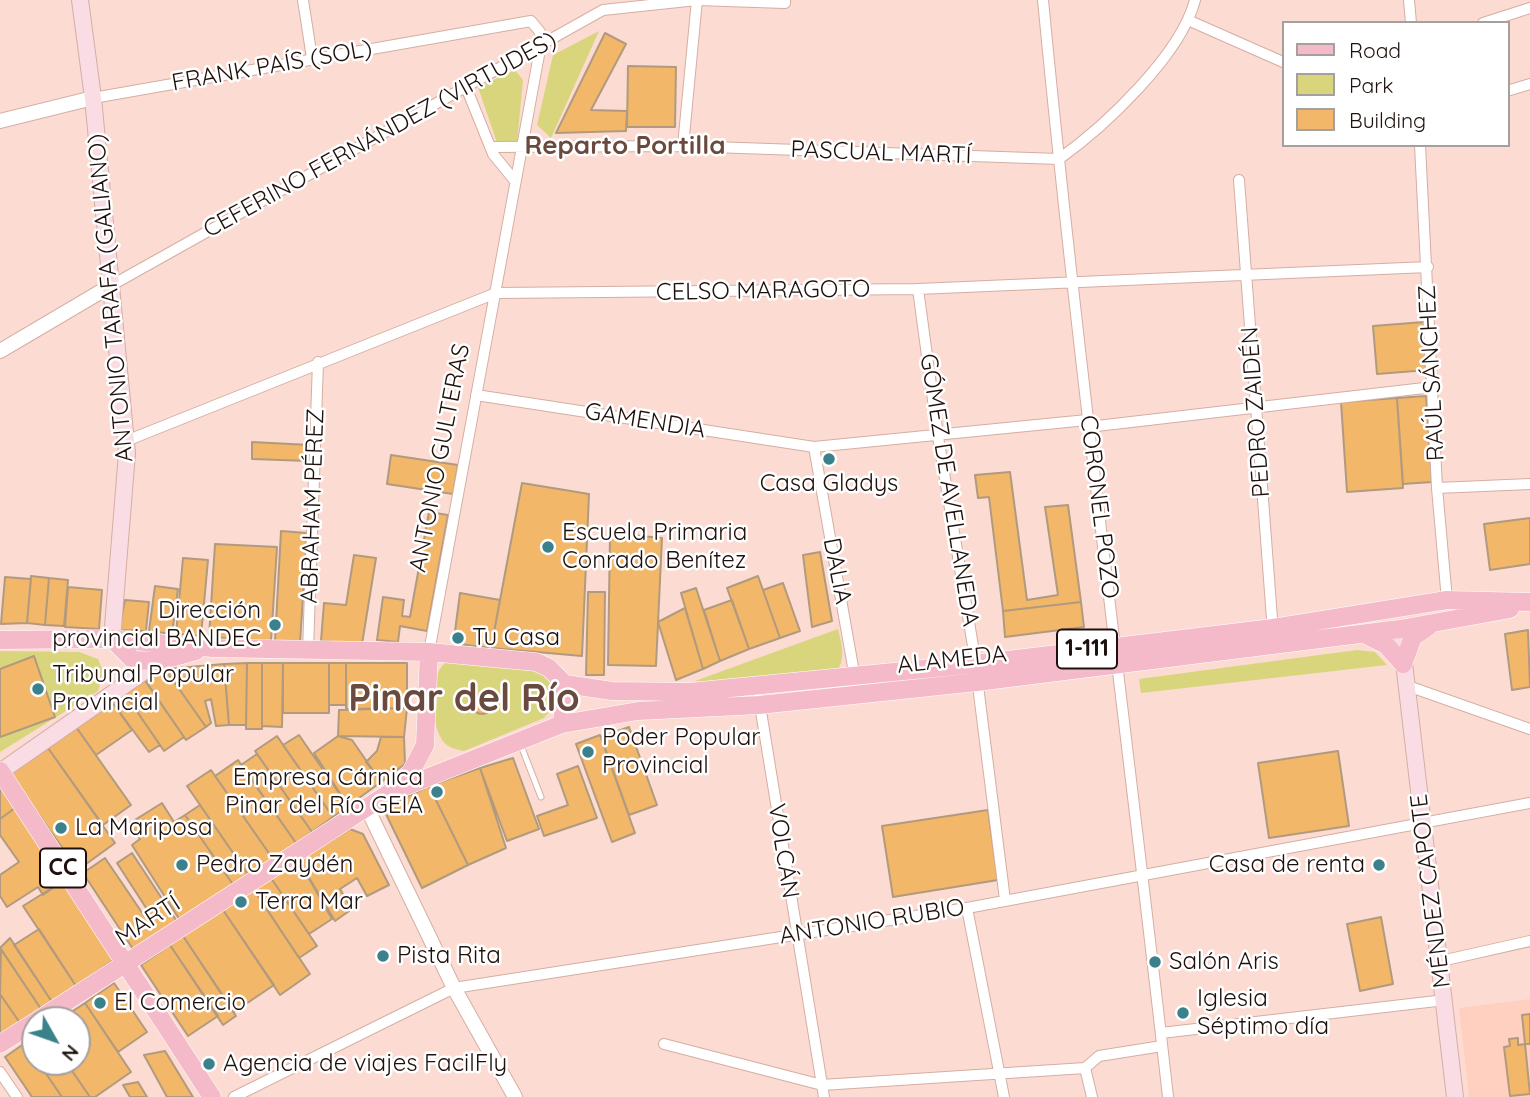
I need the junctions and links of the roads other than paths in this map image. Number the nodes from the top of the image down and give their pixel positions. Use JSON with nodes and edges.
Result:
{"nodes":[{"id":1,"x":80,"y":0,"type":"edge"},
{"id":2,"x":303,"y":0,"type":"edge"},
{"id":3,"x":697,"y":0,"type":"edge"},
{"id":4,"x":1043,"y":0,"type":"edge"},
{"id":5,"x":1195,"y":0,"type":"edge"},
{"id":6,"x":1409,"y":0,"type":"edge"},
{"id":7,"x":785,"y":1,"type":"edge"},
{"id":8,"x":603,"y":5,"type":"edge"},
{"id":9,"x":1530,"y":8,"type":"edge"},
{"id":10,"x":1190,"y":21,"type":"junction"},
{"id":11,"x":1411,"y":21,"type":"edge"},
{"id":12,"x":1489,"y":21,"type":"edge"},
{"id":13,"x":540,"y":38,"type":"junction"},
{"id":14,"x":312,"y":58,"type":"junction"},
{"id":15,"x":1282,"y":62,"type":"edge"},
{"id":16,"x":1530,"y":84,"type":"edge"},
{"id":17,"x":466,"y":86,"type":"junction"},
{"id":18,"x":1509,"y":90,"type":"edge"},
{"id":19,"x":93,"y":98,"type":"junction"},
{"id":20,"x":0,"y":121,"type":"edge"},
{"id":21,"x":522,"y":145,"type":"junction"},
{"id":22,"x":682,"y":146,"type":"junction"},
{"id":23,"x":490,"y":147,"type":"junction"},
{"id":24,"x":1420,"y":147,"type":"edge"},
{"id":25,"x":1059,"y":159,"type":"junction"},
{"id":26,"x":1239,"y":180,"type":"dead end"},
{"id":27,"x":516,"y":181,"type":"junction"},
{"id":28,"x":1427,"y":267,"type":"junction"},
{"id":29,"x":1247,"y":274,"type":"junction"},
{"id":30,"x":1072,"y":284,"type":"junction"},
{"id":31,"x":112,"y":285,"type":"junction"},
{"id":32,"x":918,"y":289,"type":"junction"},
{"id":33,"x":496,"y":293,"type":"junction"},
{"id":34,"x":0,"y":351,"type":"edge"},
{"id":35,"x":318,"y":362,"type":"junction"},
{"id":36,"x":1433,"y":387,"type":"junction"},
{"id":37,"x":476,"y":395,"type":"junction"},
{"id":38,"x":1255,"y":407,"type":"junction"},
{"id":39,"x":1088,"y":424,"type":"junction"},
{"id":40,"x":938,"y":437,"type":"junction"},
{"id":41,"x":126,"y":441,"type":"junction"},
{"id":42,"x":814,"y":447,"type":"junction"},
{"id":43,"x":1530,"y":484,"type":"edge"},
{"id":44,"x":1437,"y":488,"type":"junction"},
{"id":45,"x":1447,"y":600,"type":"junction"},
{"id":46,"x":1484,"y":602,"type":"junction"},
{"id":47,"x":1530,"y":603,"type":"edge"},
{"id":48,"x":1433,"y":623,"type":"junction"},
{"id":49,"x":1399,"y":629,"type":"junction"},
{"id":50,"x":1277,"y":633,"type":"junction"},
{"id":51,"x":1364,"y":634,"type":"junction"},
{"id":52,"x":112,"y":639,"type":"junction"},
{"id":53,"x":0,"y":640,"type":"edge"},
{"id":54,"x":1116,"y":645,"type":"junction"},
{"id":55,"x":213,"y":648,"type":"junction"},
{"id":56,"x":308,"y":650,"type":"junction"},
{"id":57,"x":429,"y":652,"type":"junction"},
{"id":58,"x":159,"y":661,"type":"junction"},
{"id":59,"x":1117,"y":664,"type":"junction"},
{"id":60,"x":1404,"y":664,"type":"junction"},
{"id":61,"x":976,"y":673,"type":"junction"},
{"id":62,"x":856,"y":675,"type":"junction"},
{"id":63,"x":565,"y":684,"type":"junction"},
{"id":64,"x":1405,"y":685,"type":"junction"},
{"id":65,"x":858,"y":695,"type":"junction"},
{"id":66,"x":758,"y":696,"type":"junction"},
{"id":67,"x":562,"y":724,"type":"junction"},
{"id":68,"x":1530,"y":729,"type":"edge"},
{"id":69,"x":519,"y":740,"type":"junction"},
{"id":70,"x":425,"y":745,"type":"junction"},
{"id":71,"x":455,"y":765,"type":"junction"},
{"id":72,"x":0,"y":771,"type":"edge"},
{"id":73,"x":390,"y":793,"type":"junction"},
{"id":74,"x":541,"y":797,"type":"dead end"},
{"id":75,"x":1530,"y":803,"type":"edge"},
{"id":76,"x":367,"y":808,"type":"junction"},
{"id":77,"x":1424,"y":825,"type":"junction"},
{"id":78,"x":1142,"y":876,"type":"junction"},
{"id":79,"x":1005,"y":900,"type":"junction"},
{"id":80,"x":967,"y":908,"type":"junction"},
{"id":81,"x":796,"y":933,"type":"junction"},
{"id":82,"x":1530,"y":940,"type":"edge"},
{"id":83,"x":1441,"y":961,"type":"junction"},
{"id":84,"x":126,"y":965,"type":"junction"},
{"id":85,"x":454,"y":988,"type":"junction"},
{"id":86,"x":1445,"y":1000,"type":"junction"},
{"id":87,"x":61,"y":1006,"type":"edge"},
{"id":88,"x":21,"y":1031,"type":"edge"},
{"id":89,"x":1161,"y":1033,"type":"junction"},
{"id":90,"x":0,"y":1044,"type":"edge"},
{"id":91,"x":664,"y":1044,"type":"dead end"},
{"id":92,"x":1162,"y":1046,"type":"junction"},
{"id":93,"x":1085,"y":1068,"type":"junction"},
{"id":94,"x":0,"y":1072,"type":"edge"},
{"id":95,"x":999,"y":1074,"type":"junction"},
{"id":96,"x":823,"y":1091,"type":"edge"},
{"id":97,"x":17,"y":1097,"type":"edge"},
{"id":98,"x":212,"y":1097,"type":"edge"},
{"id":99,"x":234,"y":1097,"type":"edge"},
{"id":100,"x":515,"y":1097,"type":"edge"},
{"id":101,"x":1004,"y":1097,"type":"edge"},
{"id":102,"x":1092,"y":1097,"type":"edge"},
{"id":103,"x":1168,"y":1097,"type":"edge"},
{"id":104,"x":1455,"y":1097,"type":"edge"}],
"edges":[{"from":1,"to":19,"type":"main road","name":"ANTONIO TARAFA (GALIANO)"},
{"from":2,"to":14,"type":"street"},
{"from":3,"to":7,"type":"street","name":"CEFERINO FERNÁNDEZ (VIRTUDES)"},
{"from":3,"to":8,"type":"street","name":"CEFERINO FERNÁNDEZ (VIRTUDES)"},
{"from":3,"to":22,"type":"street"},
{"from":4,"to":25,"type":"street","name":"CORONEL POZO"},
{"from":5,"to":10,"type":"street"},
{"from":6,"to":11,"type":"street"},
{"from":8,"to":13,"type":"street","name":"CEFERINO FERNÁNDEZ (VIRTUDES)"},
{"from":9,"to":12,"type":"street"},
{"from":10,"to":15,"type":"street"},
{"from":10,"to":25,"type":"street"},
{"from":13,"to":14,"type":"street","name":"FRANK PAÍS (SOL)"},
{"from":13,"to":17,"type":"street","name":"CEFERINO FERNÁNDEZ (VIRTUDES)"},
{"from":13,"to":21,"type":"street","name":"ANTONIO GULTERAS"},
{"from":14,"to":19,"type":"street","name":"FRANK PAÍS (SOL)"},
{"from":16,"to":18,"type":"street"},
{"from":17,"to":23,"type":"street"},
{"from":17,"to":31,"type":"street","name":"CEFERINO FERNÁNDEZ (VIRTUDES)"},
{"from":19,"to":20,"type":"street","name":"FRANK PAÍS (SOL)"},
{"from":19,"to":31,"type":"main road","name":"ANTONIO TARAFA (GALIANO)"},
{"from":21,"to":22,"type":"street","name":"PASCUAL MARTÍ"},
{"from":21,"to":23,"type":"street","name":"PASCUAL MARTÍ"},
{"from":21,"to":27,"type":"street","name":"ANTONIO GULTERAS"},
{"from":22,"to":25,"type":"street","name":"PASCUAL MARTÍ"},
{"from":23,"to":27,"type":"street"},
{"from":24,"to":28,"type":"street","name":"RAÚL SÁNCHEZ"},
{"from":25,"to":30,"type":"street","name":"CORONEL POZO"},
{"from":26,"to":29,"type":"street","name":"PEDRO ZAIDÉN"},
{"from":27,"to":33,"type":"street","name":"ANTONIO GULTERAS"},
{"from":28,"to":29,"type":"street","name":"CELSO MARAGOTO"},
{"from":28,"to":36,"type":"street","name":"RAÚL SÁNCHEZ"},
{"from":29,"to":30,"type":"street","name":"CELSO MARAGOTO"},
{"from":29,"to":38,"type":"street","name":"PEDRO ZAIDÉN"},
{"from":30,"to":32,"type":"street","name":"CELSO MARAGOTO"},
{"from":30,"to":39,"type":"street","name":"CORONEL POZO"},
{"from":31,"to":34,"type":"street","name":"CEFERINO FERNÁNDEZ (VIRTUDES)"},
{"from":31,"to":41,"type":"main road","name":"ANTONIO TARAFA (GALIANO)"},
{"from":32,"to":33,"type":"street","name":"CELSO MARAGOTO"},
{"from":32,"to":40,"type":"street","name":"GÓMEZ DE AVELLANEDA"},
{"from":33,"to":35,"type":"street","name":"CELSO MARAGOTO"},
{"from":33,"to":37,"type":"street","name":"ANTONIO GULTERAS"},
{"from":35,"to":41,"type":"street","name":"CELSO MARAGOTO"},
{"from":35,"to":56,"type":"street","name":"ABRAHAM PÉREZ"},
{"from":36,"to":38,"type":"street","name":"GAMENDIA"},
{"from":36,"to":44,"type":"street","name":"RAÚL SÁNCHEZ"},
{"from":37,"to":42,"type":"street","name":"GAMENDIA"},
{"from":37,"to":57,"type":"street","name":"ANTONIO GULTERAS"},
{"from":38,"to":39,"type":"street","name":"GAMENDIA"},
{"from":38,"to":50,"type":"street","name":"PEDRO ZAIDÉN"},
{"from":39,"to":40,"type":"street","name":"GAMENDIA"},
{"from":39,"to":54,"type":"street","name":"CORONEL POZO"},
{"from":40,"to":42,"type":"street","name":"GAMENDIA"},
{"from":40,"to":61,"type":"street","name":"GÓMEZ DE AVELLANEDA"},
{"from":41,"to":52,"type":"main road","name":"ANTONIO TARAFA (GALIANO)"},
{"from":42,"to":62,"type":"street","name":"DALIA"},
{"from":43,"to":44,"type":"street"},
{"from":44,"to":45,"type":"street","name":"RAÚL SÁNCHEZ"},
{"from":45,"to":46,"type":"main road","name":"ALAMEDA","number":"1-111"},
{"from":45,"to":50,"type":"main road","name":"ALAMEDA","number":"1-111"},
{"from":46,"to":47,"type":"main road","name":"ALAMEDA","number":"1-111"},
{"from":46,"to":49,"type":"main road"},
{"from":47,"to":48,"type":"main road","name":"ALAMEDA","number":"1-111"},
{"from":48,"to":49,"type":"main road","name":"ALAMEDA","number":"1-111"},
{"from":48,"to":60,"type":"main road"},
{"from":49,"to":50,"type":"main road"},
{"from":49,"to":51,"type":"main road","name":"ALAMEDA","number":"1-111"},
{"from":49,"to":60,"type":"main road","name":"MÉNDEZ CAPOTE"},
{"from":50,"to":51,"type":"main road","name":"ALAMEDA","number":"1-111"},
{"from":50,"to":54,"type":"main road","name":"ALAMEDA","number":"1-111"},
{"from":50,"to":59,"type":"main road","name":"ALAMEDA","number":"1-111"},
{"from":51,"to":60,"type":"main road"},
{"from":52,"to":53,"type":"main road"},
{"from":52,"to":55,"type":"main road"},
{"from":52,"to":58,"type":"main road"},
{"from":54,"to":59,"type":"street","name":"CORONEL POZO"},
{"from":54,"to":61,"type":"main road","name":"ALAMEDA","number":"1-111"},
{"from":55,"to":56,"type":"main road"},
{"from":55,"to":58,"type":"main road"},
{"from":56,"to":57,"type":"main road"},
{"from":57,"to":63,"type":"main road"},
{"from":57,"to":70,"type":"main road","name":"ANTONIO GULTERAS","number":"1-111"},
{"from":58,"to":72,"type":"main road"},
{"from":59,"to":61,"type":"main road","name":"ALAMEDA","number":"1-111"},
{"from":59,"to":78,"type":"street","name":"CORONEL POZO"},
{"from":60,"to":64,"type":"main road","name":"MÉNDEZ CAPOTE"},
{"from":61,"to":62,"type":"main road","name":"ALAMEDA","number":"1-111"},
{"from":61,"to":65,"type":"main road","name":"ALAMEDA","number":"1-111"},
{"from":61,"to":79,"type":"street","name":"GÓMEZ DE AVELLANEDA"},
{"from":62,"to":65,"type":"street","name":"DALIA"},
{"from":62,"to":66,"type":"main road","name":"ALAMEDA","number":"1-111"},
{"from":63,"to":66,"type":"main road","name":"ALAMEDA","number":"1-111"},
{"from":63,"to":67,"type":"main road"},
{"from":64,"to":68,"type":"street"},
{"from":64,"to":77,"type":"main road","name":"MÉNDEZ CAPOTE"},
{"from":65,"to":66,"type":"main road","name":"ALAMEDA","number":"1-111"},
{"from":66,"to":67,"type":"main road","name":"ALAMEDA","number":"1-111"},
{"from":66,"to":81,"type":"street","name":"VOLCÁN"},
{"from":67,"to":69,"type":"main road","name":"ALAMEDA","number":"1-111"},
{"from":69,"to":71,"type":"main road","name":"ALAMEDA","number":"1-111"},
{"from":69,"to":74,"type":"lane"},
{"from":70,"to":71,"type":"main road"},
{"from":70,"to":73,"type":"main road","name":"ANTONIO GULTERAS","number":"1-111"},
{"from":71,"to":73,"type":"main road","name":"ALAMEDA","number":"1-111"},
{"from":72,"to":84,"type":"main road","number":"CC"},
{"from":73,"to":76,"type":"main road","name":"MARTÍ","number":"1-111"},
{"from":75,"to":77,"type":"street","name":"ANTONIO RUBIO"},
{"from":76,"to":84,"type":"main road","name":"MARTÍ","number":"1-111"},
{"from":76,"to":85,"type":"street"},
{"from":77,"to":78,"type":"street","name":"ANTONIO RUBIO"},
{"from":77,"to":83,"type":"main road","name":"MÉNDEZ CAPOTE"},
{"from":78,"to":79,"type":"street","name":"ANTONIO RUBIO"},
{"from":78,"to":89,"type":"street","name":"CORONEL POZO"},
{"from":79,"to":80,"type":"street","name":"ANTONIO RUBIO"},
{"from":80,"to":81,"type":"street","name":"ANTONIO RUBIO"},
{"from":80,"to":95,"type":"street"},
{"from":81,"to":85,"type":"street","name":"ANTONIO RUBIO"},
{"from":81,"to":96,"type":"street","name":"VOLCÁN"},
{"from":82,"to":83,"type":"street"},
{"from":83,"to":86,"type":"main road","name":"MÉNDEZ CAPOTE"},
{"from":84,"to":87,"type":"main road","name":"MARTÍ"},
{"from":84,"to":98,"type":"main road","number":"CC"},
{"from":85,"to":99,"type":"street","name":"ANTONIO RUBIO"},
{"from":85,"to":100,"type":"street"},
{"from":86,"to":89,"type":"street"},
{"from":86,"to":104,"type":"main road","name":"MÉNDEZ CAPOTE"},
{"from":88,"to":90,"type":"main road","name":"MARTÍ"},
{"from":89,"to":92,"type":"street","name":"CORONEL POZO"},
{"from":91,"to":96,"type":"street"},
{"from":92,"to":93,"type":"street"},
{"from":92,"to":103,"type":"street","name":"CORONEL POZO"},
{"from":93,"to":95,"type":"street"},
{"from":93,"to":102,"type":"street"},
{"from":94,"to":97,"type":"street"},
{"from":95,"to":96,"type":"street"},
{"from":95,"to":101,"type":"street"}]}
